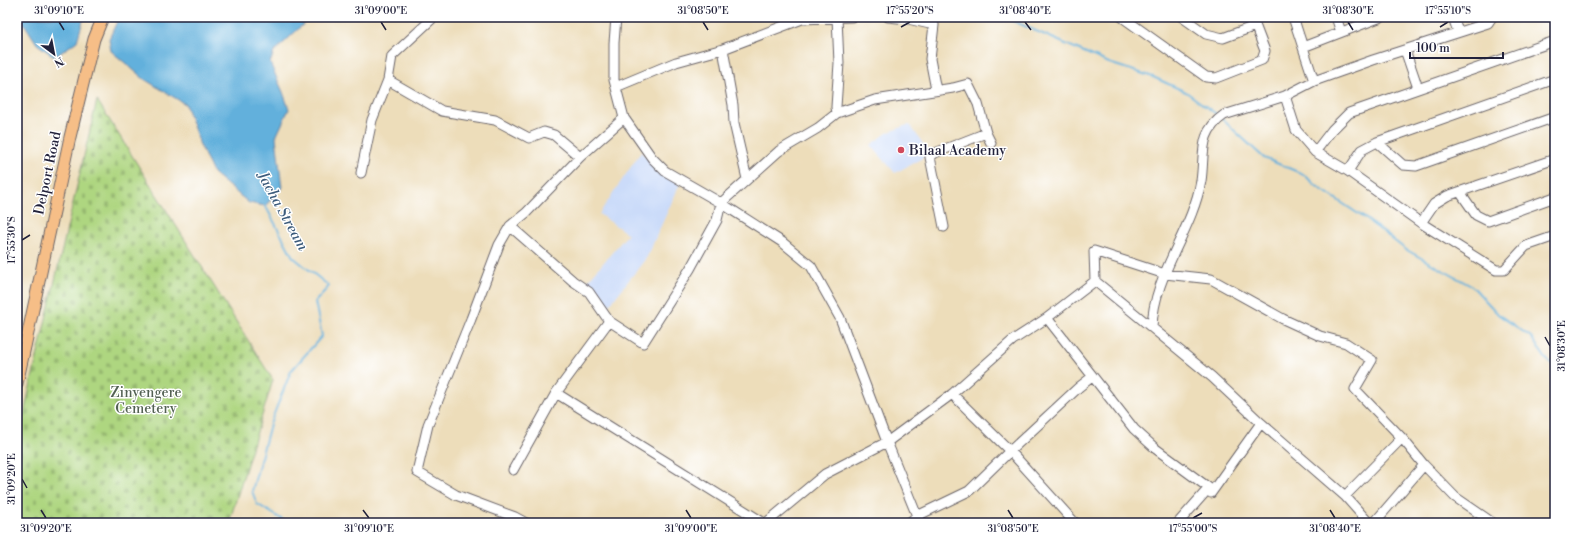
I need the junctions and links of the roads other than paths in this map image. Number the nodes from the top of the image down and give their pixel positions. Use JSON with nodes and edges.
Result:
{"nodes":[{"id":1,"x":103,"y":17,"type":"edge"},
{"id":2,"x":434,"y":17,"type":"edge"},
{"id":3,"x":616,"y":17,"type":"edge"},
{"id":4,"x":852,"y":17,"type":"edge"},
{"id":5,"x":888,"y":17,"type":"edge"},
{"id":6,"x":1122,"y":17,"type":"edge"},
{"id":7,"x":1182,"y":17,"type":"edge"},
{"id":8,"x":1293,"y":17,"type":"edge"},
{"id":9,"x":1336,"y":17,"type":"edge"},
{"id":10,"x":1379,"y":17,"type":"edge"},
{"id":11,"x":1453,"y":17,"type":"edge"},
{"id":12,"x":1492,"y":17,"type":"edge"},
{"id":13,"x":801,"y":18,"type":"edge"},
{"id":14,"x":837,"y":18,"type":"edge"},
{"id":15,"x":1193,"y":20,"type":"edge"},
{"id":16,"x":1253,"y":21,"type":"edge"},
{"id":17,"x":1341,"y":32,"type":"junction"},
{"id":18,"x":1458,"y":32,"type":"junction"},
{"id":19,"x":1555,"y":40,"type":"edge"},
{"id":20,"x":1303,"y":47,"type":"junction"},
{"id":21,"x":723,"y":49,"type":"junction"},
{"id":22,"x":1405,"y":50,"type":"junction"},
{"id":23,"x":1555,"y":79,"type":"edge"},
{"id":24,"x":388,"y":80,"type":"junction"},
{"id":25,"x":1314,"y":81,"type":"junction"},
{"id":26,"x":616,"y":87,"type":"junction"},
{"id":27,"x":1418,"y":88,"type":"junction"},
{"id":28,"x":936,"y":90,"type":"junction"},
{"id":29,"x":1284,"y":96,"type":"junction"},
{"id":30,"x":838,"y":113,"type":"junction"},
{"id":31,"x":1555,"y":117,"type":"edge"},
{"id":32,"x":624,"y":118,"type":"junction"},
{"id":33,"x":986,"y":133,"type":"junction"},
{"id":34,"x":1377,"y":142,"type":"junction"},
{"id":35,"x":991,"y":143,"type":"dead end"},
{"id":36,"x":1315,"y":152,"type":"junction"},
{"id":37,"x":580,"y":157,"type":"junction"},
{"id":38,"x":1555,"y":159,"type":"edge"},
{"id":39,"x":1348,"y":171,"type":"junction"},
{"id":40,"x":361,"y":174,"type":"dead end"},
{"id":41,"x":747,"y":179,"type":"junction"},
{"id":42,"x":1460,"y":192,"type":"junction"},
{"id":43,"x":1555,"y":197,"type":"edge"},
{"id":44,"x":721,"y":203,"type":"junction"},
{"id":45,"x":1421,"y":223,"type":"junction"},
{"id":46,"x":510,"y":226,"type":"junction"},
{"id":47,"x":944,"y":227,"type":"dead end"},
{"id":48,"x":1555,"y":236,"type":"edge"},
{"id":49,"x":1165,"y":274,"type":"junction"},
{"id":50,"x":1095,"y":281,"type":"junction"},
{"id":51,"x":1047,"y":318,"type":"junction"},
{"id":52,"x":609,"y":321,"type":"junction"},
{"id":53,"x":1152,"y":328,"type":"junction"},
{"id":54,"x":1092,"y":377,"type":"junction"},
{"id":55,"x":17,"y":384,"type":"edge"},
{"id":56,"x":556,"y":393,"type":"junction"},
{"id":57,"x":952,"y":394,"type":"junction"},
{"id":58,"x":1261,"y":423,"type":"junction"},
{"id":59,"x":1402,"y":438,"type":"junction"},
{"id":60,"x":887,"y":442,"type":"junction"},
{"id":61,"x":1010,"y":451,"type":"junction"},
{"id":62,"x":1424,"y":465,"type":"junction"},
{"id":63,"x":513,"y":470,"type":"dead end"},
{"id":64,"x":1209,"y":488,"type":"junction"},
{"id":65,"x":1346,"y":496,"type":"junction"},
{"id":66,"x":920,"y":520,"type":"edge"},
{"id":67,"x":526,"y":523,"type":"edge"},
{"id":68,"x":765,"y":523,"type":"edge"},
{"id":69,"x":909,"y":523,"type":"edge"},
{"id":70,"x":1075,"y":523,"type":"edge"},
{"id":71,"x":1178,"y":523,"type":"edge"},
{"id":72,"x":1369,"y":523,"type":"edge"},
{"id":73,"x":1374,"y":523,"type":"edge"},
{"id":74,"x":1493,"y":523,"type":"edge"}],
"edges":[{"from":1,"to":55,"type":"main road","name":"Delport Road"},
{"from":2,"to":24,"type":"street"},
{"from":3,"to":26,"type":"street"},
{"from":4,"to":14,"type":"street"},
{"from":5,"to":28,"type":"street"},
{"from":6,"to":16,"type":"street"},
{"from":7,"to":15,"type":"street"},
{"from":8,"to":20,"type":"street"},
{"from":9,"to":17,"type":"street"},
{"from":10,"to":17,"type":"street"},
{"from":11,"to":18,"type":"street"},
{"from":12,"to":18,"type":"street"},
{"from":13,"to":14,"type":"street"},
{"from":13,"to":21,"type":"street"},
{"from":14,"to":30,"type":"street"},
{"from":15,"to":16,"type":"street"},
{"from":17,"to":20,"type":"street"},
{"from":18,"to":22,"type":"street"},
{"from":19,"to":27,"type":"street"},
{"from":20,"to":25,"type":"street"},
{"from":21,"to":26,"type":"street"},
{"from":21,"to":41,"type":"street"},
{"from":22,"to":25,"type":"street"},
{"from":22,"to":27,"type":"street"},
{"from":23,"to":34,"type":"street"},
{"from":24,"to":37,"type":"street"},
{"from":24,"to":40,"type":"street"},
{"from":25,"to":29,"type":"street"},
{"from":26,"to":32,"type":"street"},
{"from":27,"to":36,"type":"street"},
{"from":28,"to":30,"type":"street"},
{"from":28,"to":33,"type":"street"},
{"from":29,"to":36,"type":"street"},
{"from":29,"to":49,"type":"street"},
{"from":30,"to":41,"type":"street"},
{"from":31,"to":34,"type":"street"},
{"from":32,"to":37,"type":"street"},
{"from":32,"to":44,"type":"street"},
{"from":33,"to":35,"type":"street"},
{"from":33,"to":47,"type":"street"},
{"from":34,"to":39,"type":"street"},
{"from":36,"to":39,"type":"street"},
{"from":37,"to":46,"type":"street"},
{"from":38,"to":42,"type":"street"},
{"from":39,"to":45,"type":"street"},
{"from":41,"to":44,"type":"street"},
{"from":42,"to":43,"type":"street"},
{"from":42,"to":45,"type":"street"},
{"from":44,"to":52,"type":"street"},
{"from":44,"to":60,"type":"street"},
{"from":45,"to":48,"type":"street"},
{"from":46,"to":52,"type":"street"},
{"from":46,"to":67,"type":"street"},
{"from":49,"to":50,"type":"street"},
{"from":49,"to":53,"type":"street"},
{"from":49,"to":59,"type":"street"},
{"from":50,"to":51,"type":"street"},
{"from":50,"to":53,"type":"street"},
{"from":51,"to":54,"type":"street"},
{"from":51,"to":57,"type":"street"},
{"from":52,"to":56,"type":"street"},
{"from":53,"to":58,"type":"street"},
{"from":54,"to":61,"type":"street"},
{"from":54,"to":64,"type":"street"},
{"from":56,"to":63,"type":"street"},
{"from":56,"to":68,"type":"street"},
{"from":57,"to":60,"type":"street"},
{"from":57,"to":61,"type":"street"},
{"from":58,"to":64,"type":"street"},
{"from":58,"to":65,"type":"street"},
{"from":59,"to":62,"type":"street"},
{"from":59,"to":65,"type":"street"},
{"from":60,"to":66,"type":"street"},
{"from":60,"to":68,"type":"street"},
{"from":61,"to":66,"type":"street"},
{"from":61,"to":70,"type":"street"},
{"from":62,"to":73,"type":"street"},
{"from":62,"to":74,"type":"street"},
{"from":64,"to":71,"type":"street"},
{"from":65,"to":72,"type":"street"},
{"from":66,"to":69,"type":"street"}]}
